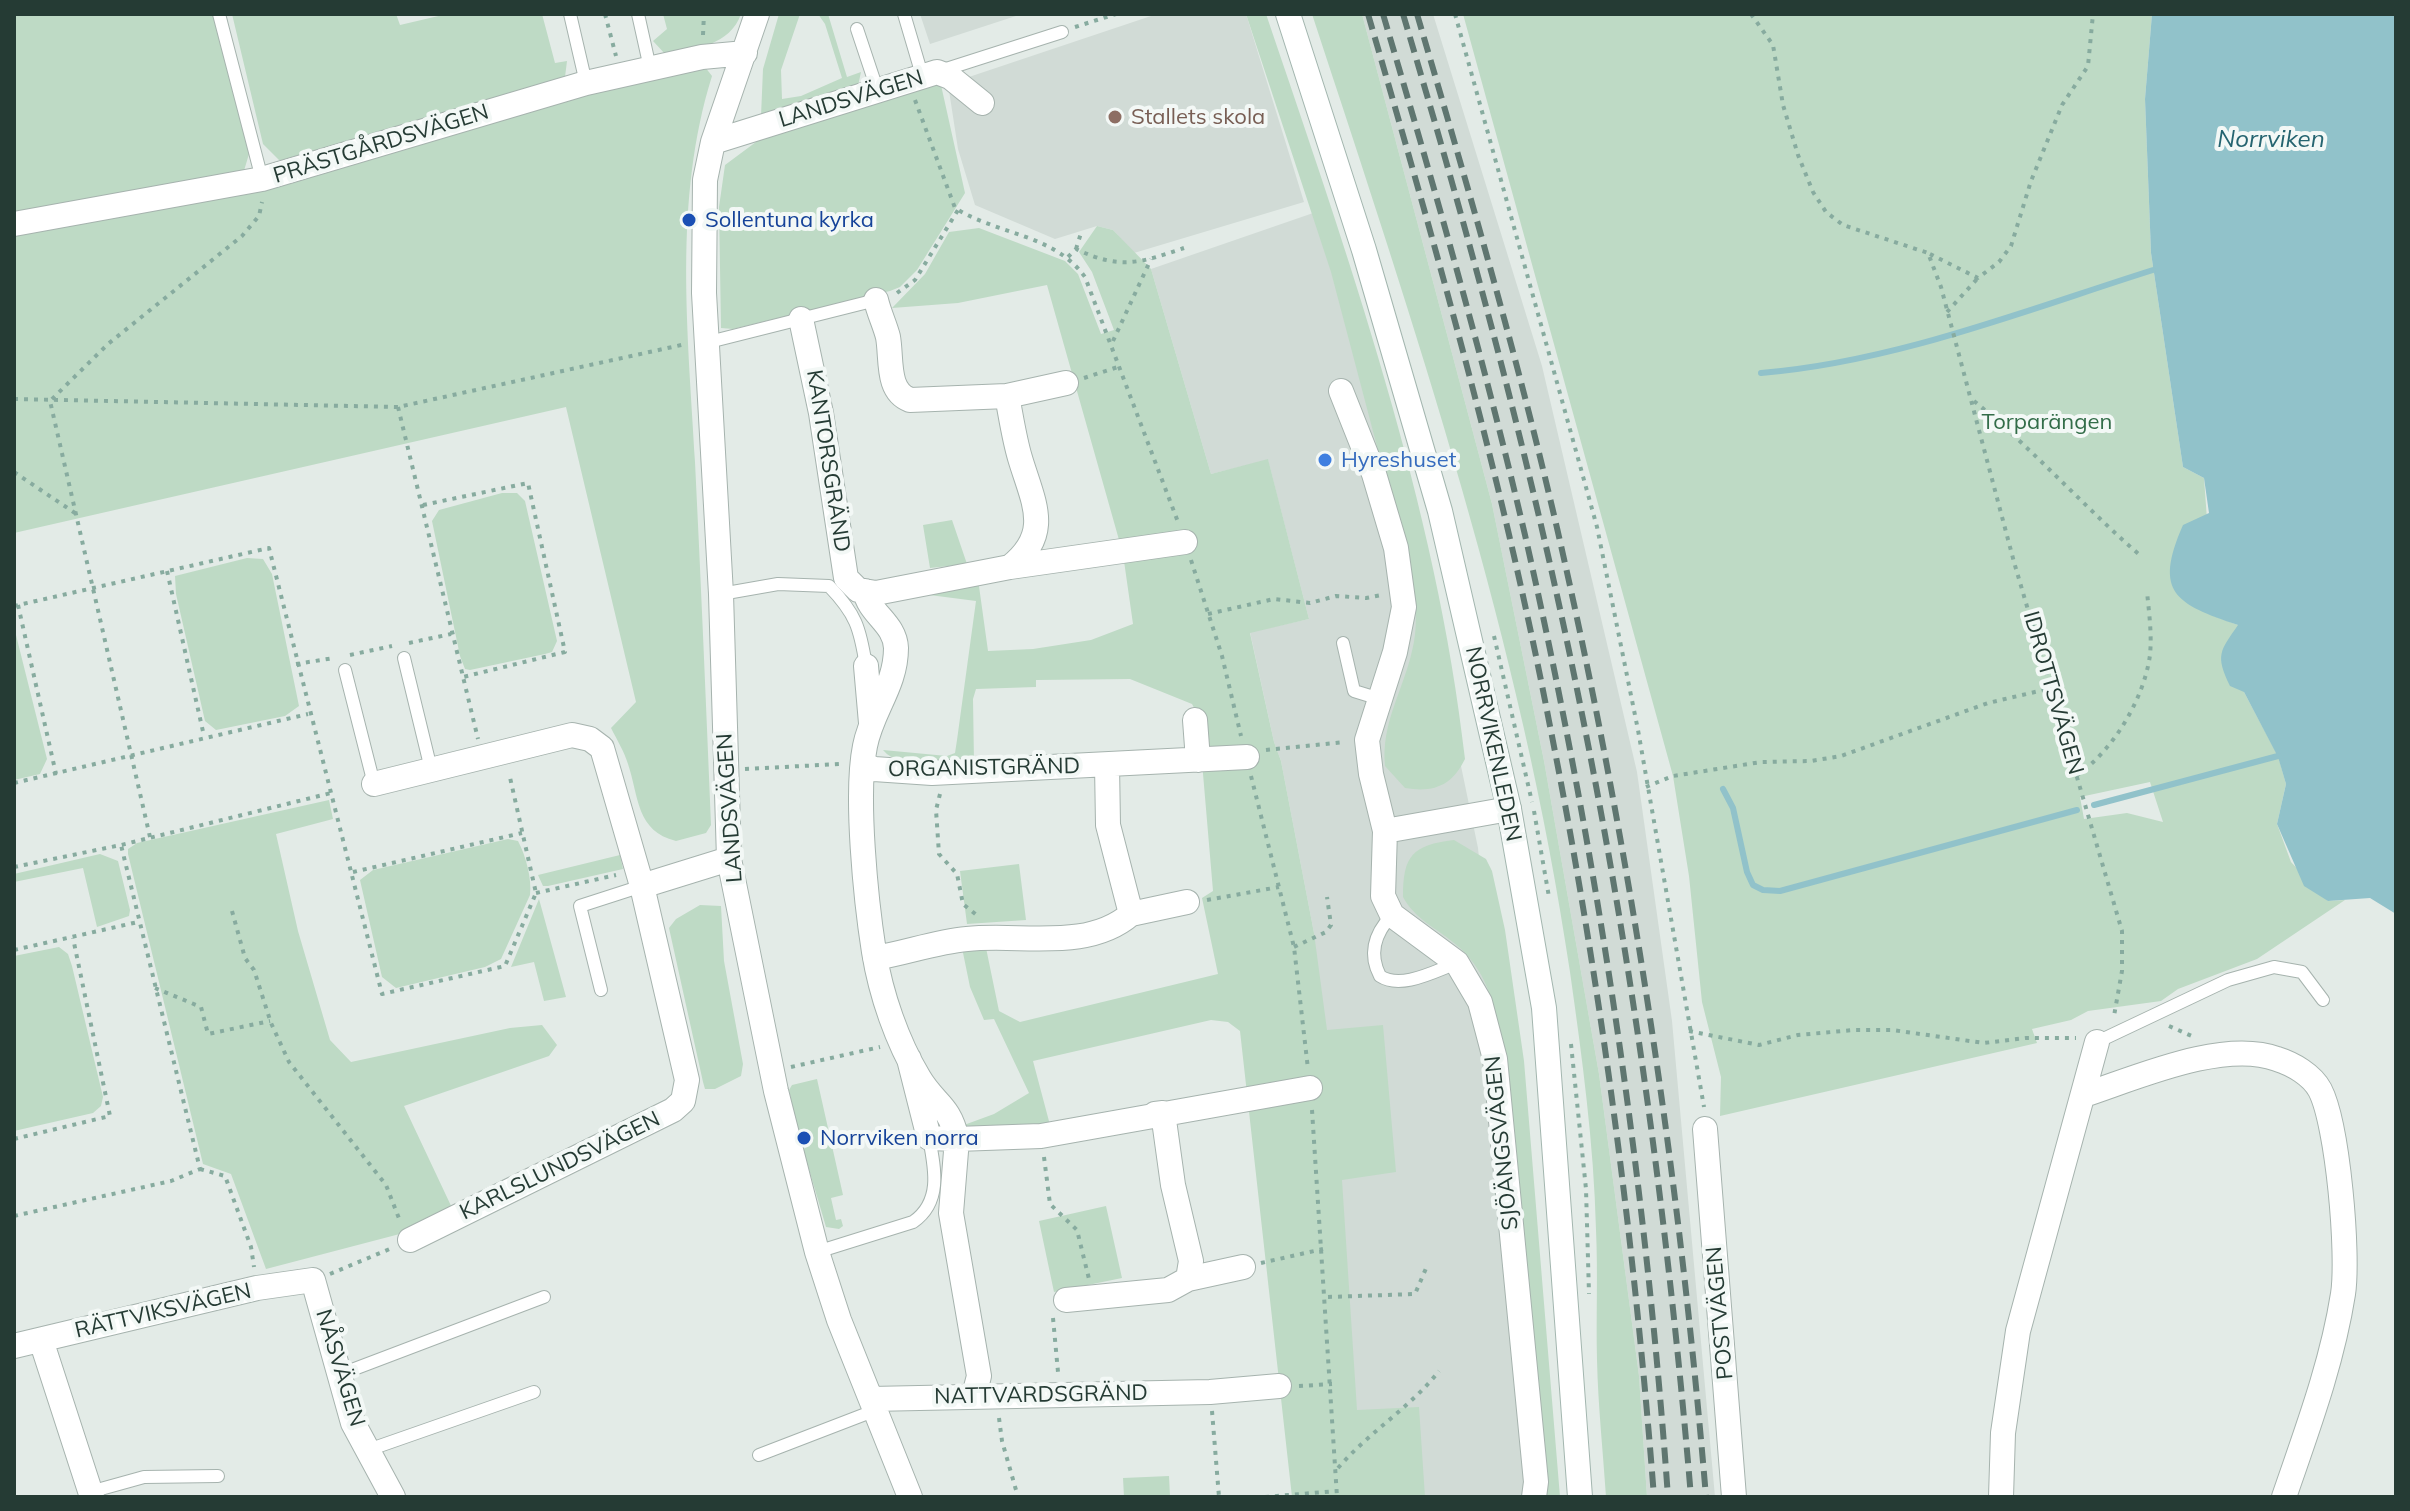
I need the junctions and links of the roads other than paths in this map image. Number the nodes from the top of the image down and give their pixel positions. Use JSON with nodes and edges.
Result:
{"nodes":[{"id":1,"x":219,"y":14,"type":"edge"},
{"id":2,"x":570,"y":14,"type":"edge"},
{"id":3,"x":638,"y":14,"type":"edge"},
{"id":4,"x":757,"y":14,"type":"edge"},
{"id":5,"x":904,"y":14,"type":"edge"},
{"id":6,"x":1288,"y":14,"type":"edge"},
{"id":7,"x":857,"y":29,"type":"dead end"},
{"id":8,"x":1062,"y":32,"type":"road end"},
{"id":9,"x":745,"y":53,"type":"junction"},
{"id":10,"x":650,"y":68,"type":"junction"},
{"id":11,"x":929,"y":74,"type":"junction"},
{"id":12,"x":586,"y":83,"type":"junction"},
{"id":13,"x":877,"y":89,"type":"junction"},
{"id":14,"x":982,"y":103,"type":"dead end"},
{"id":15,"x":713,"y":142,"type":"junction"},
{"id":16,"x":262,"y":179,"type":"junction"},
{"id":17,"x":14,"y":224,"type":"edge"},
{"id":18,"x":876,"y":300,"type":"joint"},
{"id":19,"x":801,"y":319,"type":"junction"},
{"id":20,"x":709,"y":342,"type":"junction"},
{"id":21,"x":1066,"y":383,"type":"road end"},
{"id":22,"x":1341,"y":391,"type":"dead end"},
{"id":23,"x":1007,"y":396,"type":"junction"},
{"id":24,"x":1185,"y":542,"type":"dead end"},
{"id":25,"x":1010,"y":567,"type":"junction"},
{"id":26,"x":721,"y":594,"type":"junction"},
{"id":27,"x":863,"y":604,"type":"junction"},
{"id":28,"x":1343,"y":643,"type":"dead end"},
{"id":29,"x":404,"y":658,"type":"dead end"},
{"id":30,"x":866,"y":666,"type":"joint"},
{"id":31,"x":345,"y":670,"type":"dead end"},
{"id":32,"x":1380,"y":699,"type":"junction"},
{"id":33,"x":1195,"y":720,"type":"dead end"},
{"id":34,"x":872,"y":725,"type":"junction"},
{"id":35,"x":1247,"y":757,"type":"road end"},
{"id":36,"x":1198,"y":760,"type":"junction"},
{"id":37,"x":863,"y":764,"type":"junction"},
{"id":38,"x":1107,"y":765,"type":"junction"},
{"id":39,"x":431,"y":769,"type":"junction"},
{"id":40,"x":374,"y":784,"type":"joint"},
{"id":41,"x":1509,"y":809,"type":"junction"},
{"id":42,"x":1385,"y":831,"type":"junction"},
{"id":43,"x":729,"y":859,"type":"junction"},
{"id":44,"x":640,"y":878,"type":"junction"},
{"id":45,"x":1187,"y":902,"type":"road end"},
{"id":46,"x":1131,"y":914,"type":"junction"},
{"id":47,"x":1392,"y":915,"type":"junction"},
{"id":48,"x":875,"y":958,"type":"junction"},
{"id":49,"x":1457,"y":963,"type":"junction"},
{"id":50,"x":601,"y":990,"type":"dead end"},
{"id":51,"x":2323,"y":1000,"type":"dead end"},
{"id":52,"x":2097,"y":1042,"type":"joint"},
{"id":53,"x":909,"y":1059,"type":"junction"},
{"id":54,"x":1310,"y":1088,"type":"dead end"},
{"id":55,"x":2084,"y":1095,"type":"junction"},
{"id":56,"x":1155,"y":1114,"type":"junction"},
{"id":57,"x":1705,"y":1129,"type":"road end"},
{"id":58,"x":929,"y":1138,"type":"junction"},
{"id":59,"x":957,"y":1139,"type":"junction"},
{"id":60,"x":410,"y":1240,"type":"road end"},
{"id":61,"x":817,"y":1252,"type":"junction"},
{"id":62,"x":1243,"y":1267,"type":"road end"},
{"id":63,"x":1188,"y":1279,"type":"junction"},
{"id":64,"x":313,"y":1280,"type":"joint"},
{"id":65,"x":544,"y":1297,"type":"dead end"},
{"id":66,"x":1066,"y":1300,"type":"road end"},
{"id":67,"x":41,"y":1340,"type":"junction"},
{"id":68,"x":14,"y":1346,"type":"edge"},
{"id":69,"x":341,"y":1374,"type":"junction"},
{"id":70,"x":1279,"y":1386,"type":"road end"},
{"id":71,"x":534,"y":1392,"type":"dead end"},
{"id":72,"x":974,"y":1395,"type":"junction"},
{"id":73,"x":874,"y":1404,"type":"junction"},
{"id":74,"x":368,"y":1450,"type":"junction"},
{"id":75,"x":759,"y":1455,"type":"dead end"},
{"id":76,"x":218,"y":1476,"type":"dead end"},
{"id":77,"x":91,"y":1494,"type":"edge"},
{"id":78,"x":393,"y":1497,"type":"edge"},
{"id":79,"x":910,"y":1497,"type":"edge"},
{"id":80,"x":1534,"y":1497,"type":"edge"},
{"id":81,"x":1580,"y":1497,"type":"edge"},
{"id":82,"x":1734,"y":1497,"type":"edge"},
{"id":83,"x":2001,"y":1497,"type":"edge"},
{"id":84,"x":2284,"y":1497,"type":"edge"}],
"edges":[{"from":1,"to":16,"type":"lane"},
{"from":2,"to":12,"type":"lane"},
{"from":3,"to":10,"type":"lane"},
{"from":4,"to":9,"type":"street","name":"LANDSVÄGEN"},
{"from":5,"to":11,"type":"lane"},
{"from":6,"to":41,"type":"street","name":"NORRVIKENLEDEN"},
{"from":7,"to":13,"type":"lane"},
{"from":8,"to":11,"type":"lane"},
{"from":9,"to":10,"type":"street","name":"PRÄSTGÅRDSVÄGEN"},
{"from":9,"to":15,"type":"street","name":"LANDSVÄGEN"},
{"from":10,"to":12,"type":"street","name":"PRÄSTGÅRDSVÄGEN"},
{"from":11,"to":13,"type":"street","name":"LANDSVÄGEN"},
{"from":11,"to":14,"type":"street","name":"LANDSVÄGEN"},
{"from":12,"to":16,"type":"street","name":"PRÄSTGÅRDSVÄGEN"},
{"from":13,"to":15,"type":"street","name":"LANDSVÄGEN"},
{"from":15,"to":20,"type":"street","name":"LANDSVÄGEN"},
{"from":16,"to":17,"type":"street","name":"PRÄSTGÅRDSVÄGEN"},
{"from":18,"to":19,"type":"lane"},
{"from":18,"to":23,"type":"street"},
{"from":19,"to":20,"type":"lane"},
{"from":19,"to":27,"type":"street","name":"KANTORSGRÄND"},
{"from":20,"to":26,"type":"street","name":"LANDSVÄGEN"},
{"from":21,"to":23,"type":"street"},
{"from":22,"to":32,"type":"street"},
{"from":23,"to":25,"type":"street"},
{"from":24,"to":25,"type":"street"},
{"from":25,"to":27,"type":"street"},
{"from":26,"to":27,"type":"lane","name":"KANTORSGRÄND"},
{"from":26,"to":43,"type":"street","name":"LANDSVÄGEN"},
{"from":27,"to":30,"type":"lane","name":"KANTORSGRÄND"},
{"from":27,"to":34,"type":"street","name":"ORGANISTGRÄND"},
{"from":28,"to":32,"type":"lane"},
{"from":29,"to":39,"type":"lane"},
{"from":30,"to":34,"type":"street","name":"ORGANISTGRÄND"},
{"from":31,"to":40,"type":"lane"},
{"from":32,"to":42,"type":"street"},
{"from":33,"to":36,"type":"street"},
{"from":34,"to":37,"type":"street","name":"ORGANISTGRÄND"},
{"from":35,"to":36,"type":"street","name":"ORGANISTGRÄND"},
{"from":36,"to":38,"type":"street","name":"ORGANISTGRÄND"},
{"from":37,"to":38,"type":"street","name":"ORGANISTGRÄND"},
{"from":37,"to":48,"type":"street","name":"ORGANISTGRÄND"},
{"from":38,"to":46,"type":"street","name":"ORGANISTGRÄND"},
{"from":39,"to":40,"type":"street","name":"KARLSLUNDSVÄGEN"},
{"from":39,"to":44,"type":"street","name":"KARLSLUNDSVÄGEN"},
{"from":41,"to":42,"type":"street"},
{"from":41,"to":81,"type":"street","name":"NORRVIKENLEDEN"},
{"from":42,"to":47,"type":"street"},
{"from":43,"to":44,"type":"street"},
{"from":43,"to":61,"type":"street","name":"LANDSVÄGEN"},
{"from":44,"to":50,"type":"lane"},
{"from":44,"to":60,"type":"street","name":"KARLSLUNDSVÄGEN"},
{"from":45,"to":46,"type":"street"},
{"from":46,"to":48,"type":"street"},
{"from":47,"to":49,"type":"street","name":"SJÖÄNGSVÄGEN"},
{"from":47,"to":49,"type":"lane"},
{"from":48,"to":53,"type":"street","name":"ORGANISTGRÄND"},
{"from":49,"to":80,"type":"street","name":"SJÖÄNGSVÄGEN"},
{"from":51,"to":52,"type":"lane"},
{"from":52,"to":55,"type":"street"},
{"from":53,"to":58,"type":"street","name":"ORGANISTGRÄND"},
{"from":53,"to":59,"type":"street","name":"ORGANISTGRÄND"},
{"from":54,"to":56,"type":"street"},
{"from":55,"to":83,"type":"street"},
{"from":55,"to":84,"type":"street"},
{"from":56,"to":59,"type":"street"},
{"from":56,"to":63,"type":"street"},
{"from":57,"to":82,"type":"street","name":"POSTVÄGEN"},
{"from":58,"to":59,"type":"street"},
{"from":58,"to":61,"type":"lane"},
{"from":59,"to":72,"type":"street"},
{"from":61,"to":73,"type":"street","name":"LANDSVÄGEN"},
{"from":62,"to":63,"type":"street"},
{"from":63,"to":66,"type":"street"},
{"from":64,"to":67,"type":"street","name":"RÄTTVIKSVÄGEN"},
{"from":64,"to":69,"type":"street","name":"NÅSVÄGEN"},
{"from":65,"to":69,"type":"lane"},
{"from":67,"to":68,"type":"street","name":"RÄTTVIKSVÄGEN"},
{"from":67,"to":77,"type":"street"},
{"from":69,"to":74,"type":"street","name":"NÅSVÄGEN"},
{"from":70,"to":72,"type":"street","name":"NATTVARDSGRÄND"},
{"from":71,"to":74,"type":"lane"},
{"from":72,"to":73,"type":"street","name":"NATTVARDSGRÄND"},
{"from":73,"to":75,"type":"lane"},
{"from":73,"to":79,"type":"street","name":"LANDSVÄGEN"},
{"from":74,"to":78,"type":"street","name":"NÅSVÄGEN"},
{"from":76,"to":77,"type":"lane"}]}
